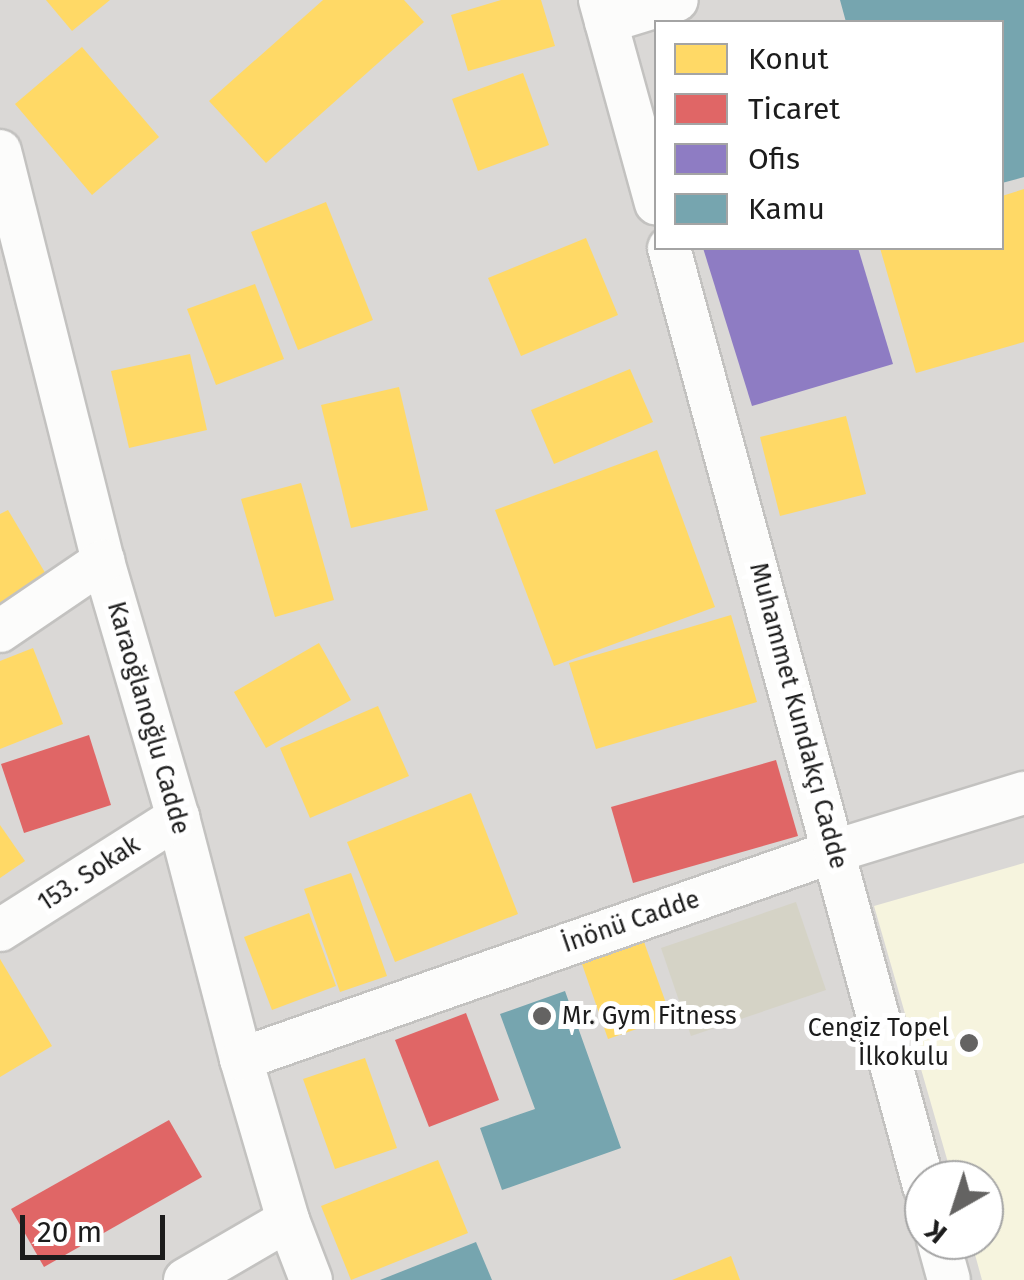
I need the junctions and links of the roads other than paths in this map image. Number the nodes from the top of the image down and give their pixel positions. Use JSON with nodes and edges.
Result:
{"nodes":[{"id":1,"x":677,"y":0,"type":"edge"},
{"id":2,"x":603,"y":11,"type":"edge"},
{"id":3,"x":0,"y":155,"type":"edge"},
{"id":4,"x":654,"y":196,"type":"edge"},
{"id":5,"x":670,"y":250,"type":"edge"},
{"id":6,"x":103,"y":561,"type":"junction"},
{"id":7,"x":0,"y":631,"type":"edge"},
{"id":8,"x":1024,"y":794,"type":"edge"},
{"id":9,"x":178,"y":817,"type":"junction"},
{"id":10,"x":836,"y":851,"type":"junction"},
{"id":11,"x":0,"y":930,"type":"edge"},
{"id":12,"x":241,"y":1059,"type":"junction"},
{"id":13,"x":917,"y":1160,"type":"edge"},
{"id":14,"x":288,"y":1220,"type":"junction"},
{"id":15,"x":185,"y":1280,"type":"edge"},
{"id":16,"x":311,"y":1280,"type":"edge"}],
"edges":[{"from":1,"to":2,"type":"street"},
{"from":2,"to":4,"type":"street"},
{"from":3,"to":6,"type":"street","name":"Karaoğlanoğlu Cadde"},
{"from":5,"to":10,"type":"street","name":"Muhammet Kundakçı Cadde"},
{"from":6,"to":7,"type":"street"},
{"from":6,"to":9,"type":"street","name":"Karaoğlanoğlu Cadde"},
{"from":8,"to":10,"type":"street","name":"İnönü Cadde"},
{"from":9,"to":11,"type":"street","name":"153. Sokak"},
{"from":9,"to":12,"type":"street","name":"Karaoğlanoğlu Cadde"},
{"from":10,"to":12,"type":"street","name":"İnönü Cadde"},
{"from":10,"to":13,"type":"street","name":"Muhammet Kundakçı Cadde"},
{"from":12,"to":14,"type":"street","name":"Karaoğlanoğlu Cadde"},
{"from":14,"to":15,"type":"street"},
{"from":14,"to":16,"type":"street","name":"Karaoğlanoğlu Cadde"}]}
